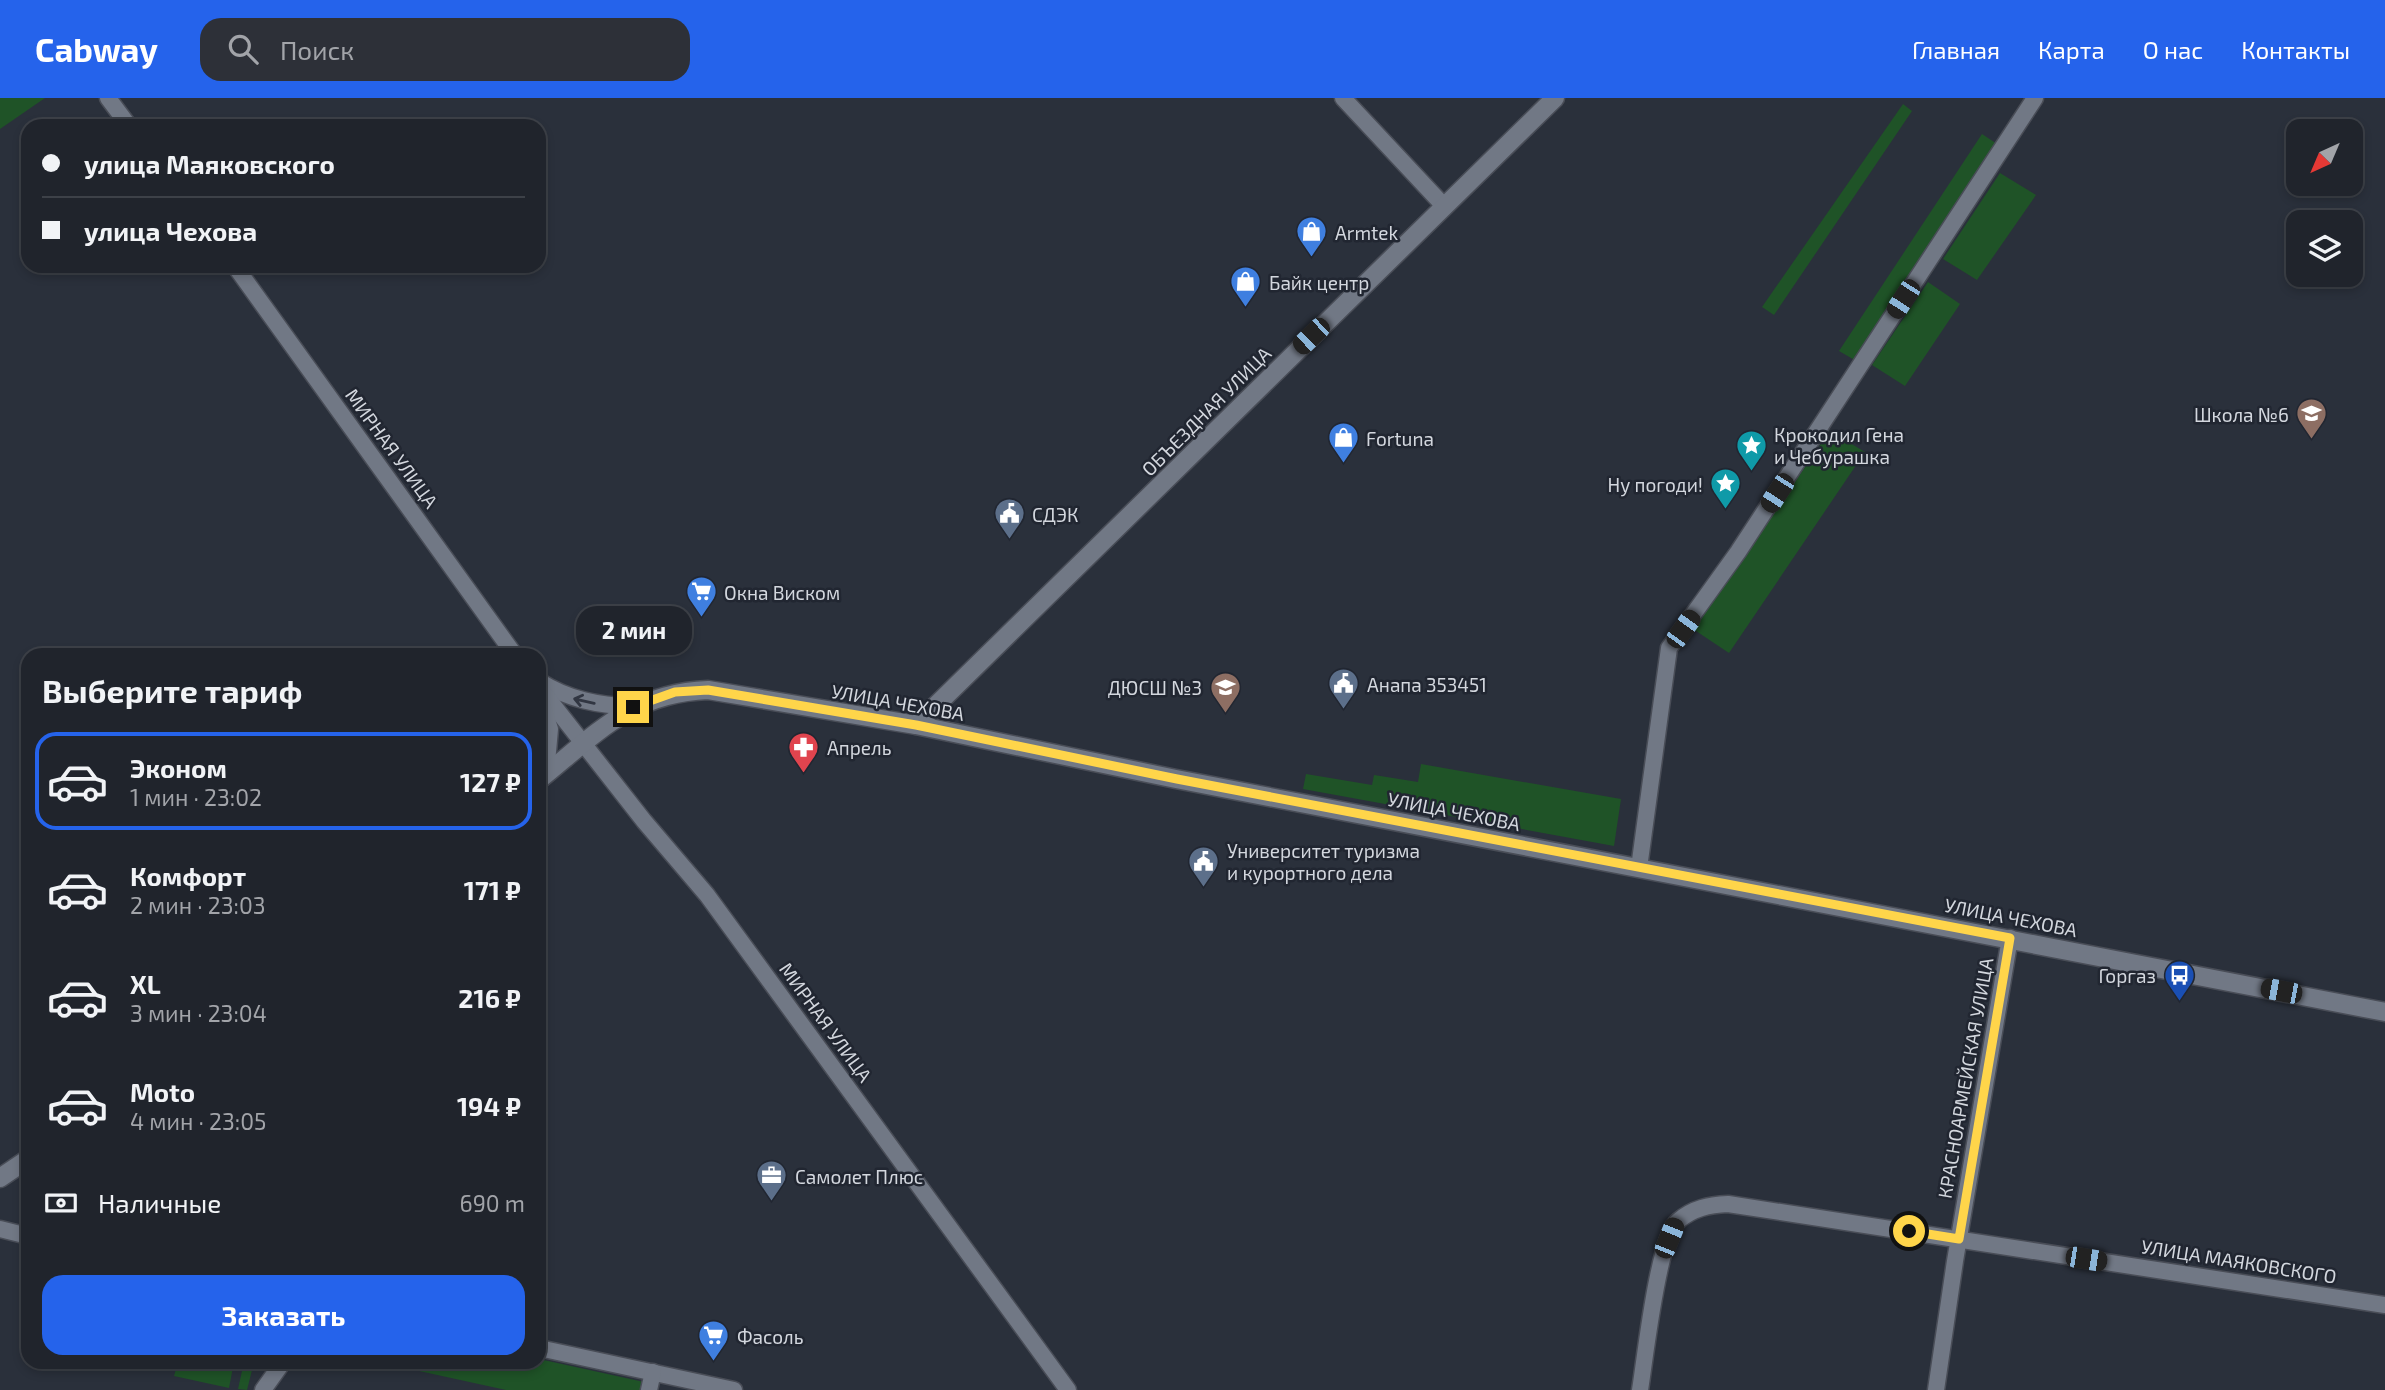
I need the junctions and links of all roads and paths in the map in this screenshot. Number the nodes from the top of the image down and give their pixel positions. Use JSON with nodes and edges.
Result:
{"nodes":[{"id":1,"x":108,"y":98,"type":"edge"},
{"id":2,"x":1343,"y":98,"type":"edge"},
{"id":3,"x":1555,"y":98,"type":"edge"},
{"id":4,"x":2035,"y":98,"type":"edge"},
{"id":5,"x":124,"y":119,"type":"edge"},
{"id":6,"x":1444,"y":206,"type":"junction"},
{"id":7,"x":239,"y":273,"type":"edge"},
{"id":8,"x":510,"y":648,"type":"edge"},
{"id":9,"x":546,"y":684,"type":"edge"},
{"id":10,"x":546,"y":696,"type":"edge"},
{"id":11,"x":633,"y":707,"type":"junction"},
{"id":12,"x":546,"y":717,"type":"edge"},
{"id":13,"x":916,"y":725,"type":"junction"},
{"id":14,"x":584,"y":743,"type":"junction"},
{"id":15,"x":546,"y":756,"type":"edge"},
{"id":16,"x":546,"y":775,"type":"edge"},
{"id":17,"x":1639,"y":868,"type":"junction"},
{"id":18,"x":2010,"y":938,"type":"junction"},
{"id":19,"x":2385,"y":1012,"type":"edge"},
{"id":20,"x":21,"y":1164,"type":"edge"},
{"id":21,"x":0,"y":1178,"type":"edge"},
{"id":22,"x":0,"y":1229,"type":"edge"},
{"id":23,"x":21,"y":1234,"type":"edge"},
{"id":24,"x":1959,"y":1239,"type":"junction"},
{"id":25,"x":2385,"y":1306,"type":"edge"},
{"id":26,"x":546,"y":1349,"type":"edge"},
{"id":27,"x":278,"y":1369,"type":"edge"},
{"id":28,"x":653,"y":1372,"type":"junction"},
{"id":29,"x":263,"y":1390,"type":"edge"},
{"id":30,"x":649,"y":1390,"type":"edge"},
{"id":31,"x":734,"y":1390,"type":"edge"},
{"id":32,"x":1068,"y":1390,"type":"edge"},
{"id":33,"x":1640,"y":1390,"type":"edge"},
{"id":34,"x":1936,"y":1390,"type":"edge"}],
"edges":[{"from":1,"to":5,"type":"street"},
{"from":2,"to":6,"type":"street"},
{"from":3,"to":6,"type":"street","name":"ОБЪЕЗДНАЯ УЛИЦА"},
{"from":4,"to":17,"type":"street"},
{"from":6,"to":13,"type":"street","name":"ОБЪЕЗДНАЯ УЛИЦА"},
{"from":7,"to":8,"type":"street","name":"МИРНАЯ УЛИЦА"},
{"from":11,"to":9,"type":"street","one_way":true},
{"from":10,"to":14,"type":"street","name":"МИРНАЯ УЛИЦА"},
{"from":11,"to":13,"type":"street","name":"УЛИЦА ЧЕХОВА"},
{"from":11,"to":14,"type":"street","name":"УЛИЦА ЧЕХОВА"},
{"from":12,"to":15,"type":"street"},
{"from":13,"to":17,"type":"street","name":"УЛИЦА ЧЕХОВА"},
{"from":14,"to":16,"type":"street","name":"УЛИЦА ЧЕХОВА"},
{"from":14,"to":32,"type":"street","name":"МИРНАЯ УЛИЦА"},
{"from":17,"to":18,"type":"street","name":"УЛИЦА ЧЕХОВА"},
{"from":18,"to":19,"type":"street","name":"УЛИЦА ЧЕХОВА"},
{"from":18,"to":24,"type":"street","name":"КРАСНОАРМЕЙСКАЯ УЛИЦА"},
{"from":20,"to":21,"type":"street"},
{"from":22,"to":23,"type":"street"},
{"from":24,"to":25,"type":"street","name":"УЛИЦА МАЯКОВСКОГО"},
{"from":24,"to":33,"type":"street","name":"УЛИЦА МАЯКОВСКОГО"},
{"from":24,"to":34,"type":"street","name":"КРАСНОАРМЕЙСКАЯ УЛИЦА"},
{"from":26,"to":28,"type":"street"},
{"from":27,"to":29,"type":"street"},
{"from":28,"to":30,"type":"street"},
{"from":28,"to":31,"type":"street"}]}
